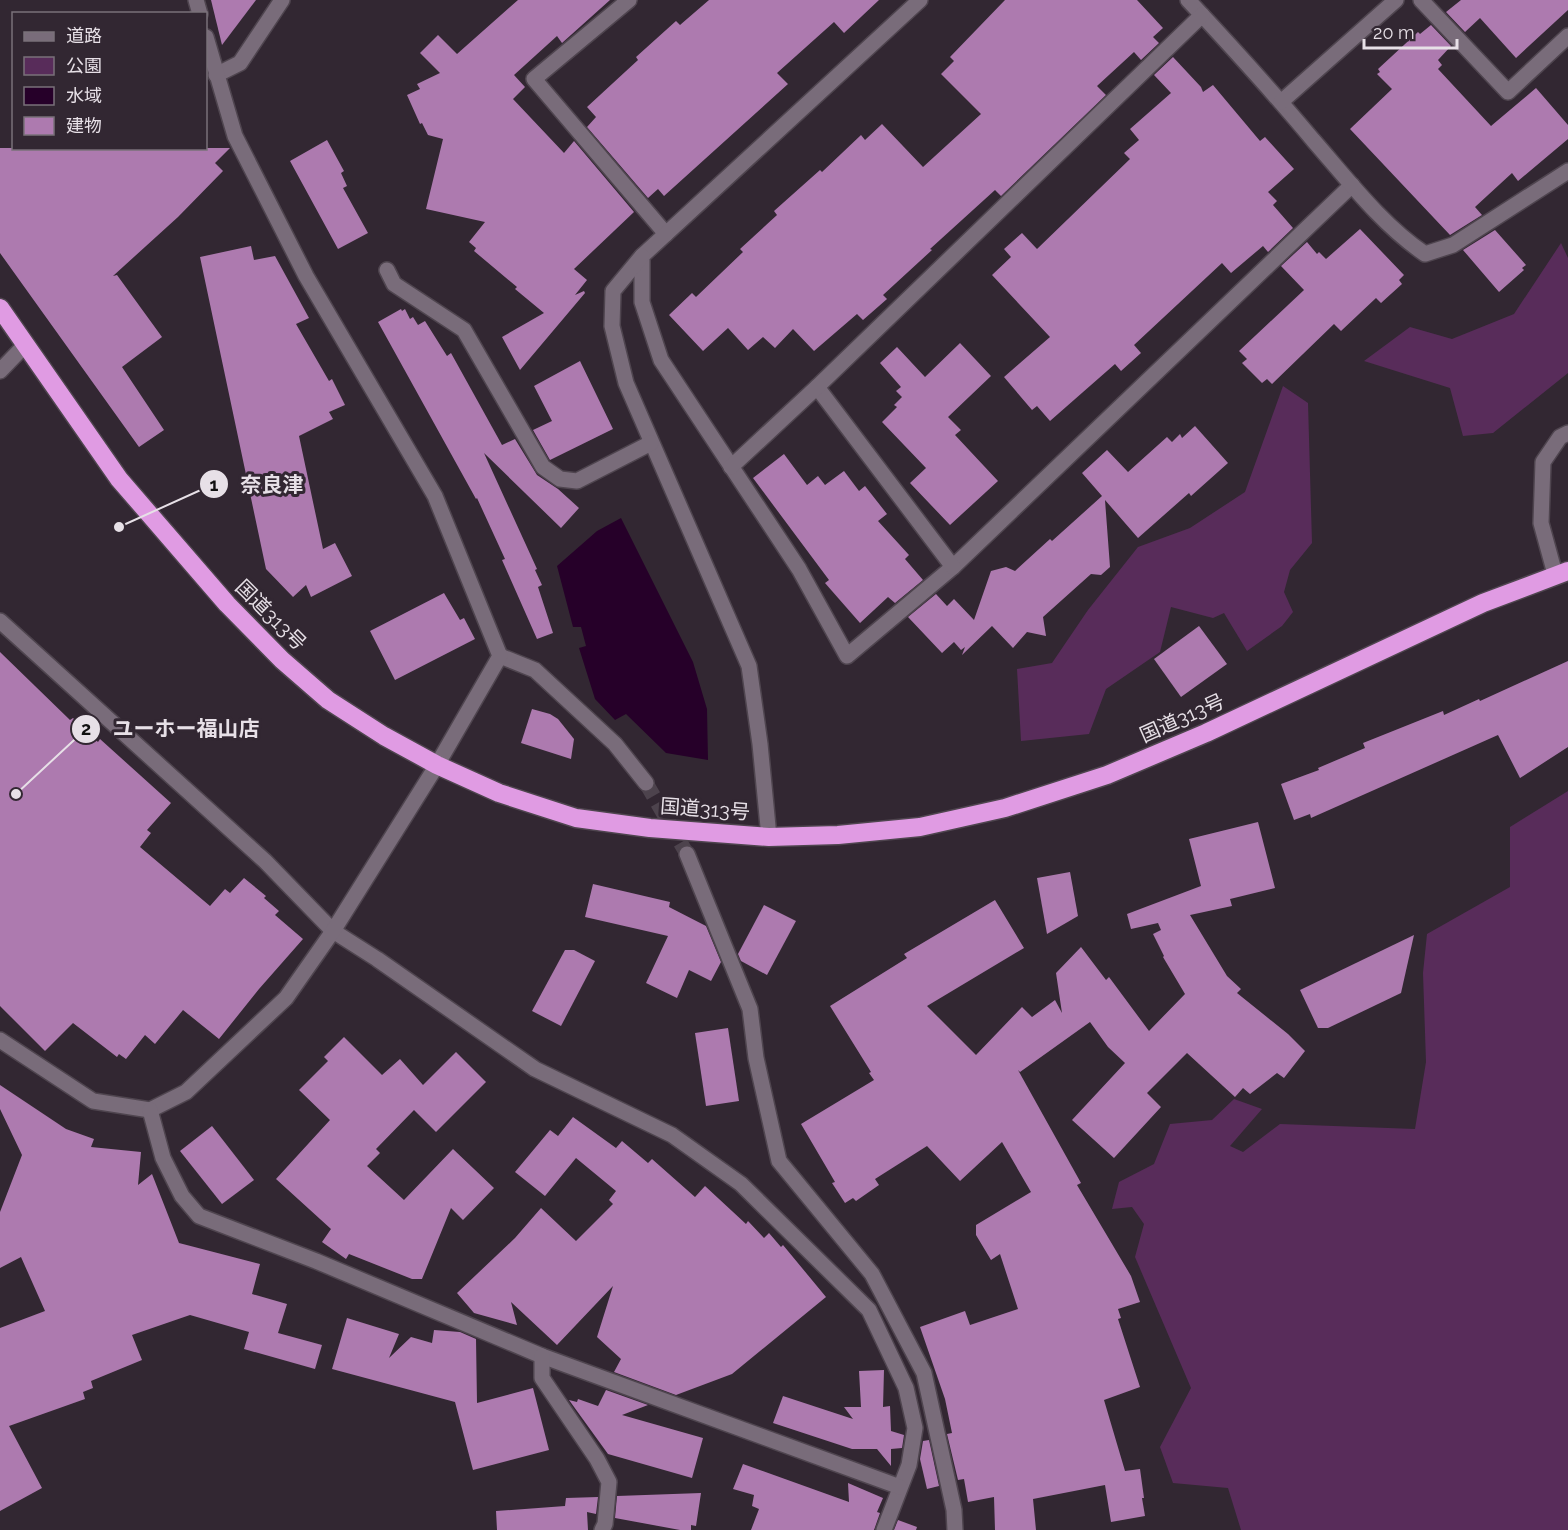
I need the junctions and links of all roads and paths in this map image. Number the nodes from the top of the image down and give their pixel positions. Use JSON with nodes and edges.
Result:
{"nodes":[{"id":1,"x":282,"y":0,"type":"edge"},
{"id":2,"x":629,"y":0,"type":"edge"},
{"id":3,"x":920,"y":0,"type":"edge"},
{"id":4,"x":1188,"y":0,"type":"edge"},
{"id":5,"x":1396,"y":0,"type":"edge"},
{"id":6,"x":1421,"y":0,"type":"edge"},
{"id":7,"x":1202,"y":15,"type":"junction"},
{"id":8,"x":1568,"y":36,"type":"edge"},
{"id":9,"x":207,"y":41,"type":"edge"},
{"id":10,"x":216,"y":75,"type":"junction"},
{"id":11,"x":1281,"y":102,"type":"junction"},
{"id":12,"x":1568,"y":171,"type":"edge"},
{"id":13,"x":1352,"y":185,"type":"junction"},
{"id":14,"x":666,"y":234,"type":"junction"},
{"id":15,"x":642,"y":256,"type":"junction"},
{"id":16,"x":387,"y":270,"type":"dead end"},
{"id":17,"x":0,"y":308,"type":"edge"},
{"id":18,"x":27,"y":344,"type":"junction"},
{"id":19,"x":0,"y":371,"type":"edge"},
{"id":20,"x":817,"y":387,"type":"junction"},
{"id":21,"x":1568,"y":433,"type":"edge"},
{"id":22,"x":651,"y":442,"type":"junction"},
{"id":23,"x":731,"y":467,"type":"junction"},
{"id":24,"x":953,"y":567,"type":"junction"},
{"id":25,"x":1562,"y":572,"type":"edge"},
{"id":26,"x":0,"y":621,"type":"edge"},
{"id":27,"x":500,"y":656,"type":"junction"},
{"id":28,"x":437,"y":765,"type":"junction"},
{"id":29,"x":646,"y":783,"type":"tunnel mouth"},
{"id":30,"x":769,"y":837,"type":"junction"},
{"id":31,"x":687,"y":854,"type":"tunnel mouth"},
{"id":32,"x":333,"y":931,"type":"junction"},
{"id":33,"x":0,"y":1040,"type":"edge"},
{"id":34,"x":150,"y":1110,"type":"junction"},
{"id":35,"x":542,"y":1356,"type":"junction"},
{"id":36,"x":900,"y":1487,"type":"junction"},
{"id":37,"x":602,"y":1530,"type":"edge"},
{"id":38,"x":884,"y":1530,"type":"edge"},
{"id":39,"x":955,"y":1530,"type":"edge"}],
"edges":[{"from":1,"to":10,"type":"street"},
{"from":2,"to":14,"type":"street"},
{"from":3,"to":14,"type":"street"},
{"from":4,"to":7,"type":"street"},
{"from":5,"to":11,"type":"street"},
{"from":6,"to":8,"type":"street"},
{"from":7,"to":11,"type":"street"},
{"from":7,"to":20,"type":"street"},
{"from":9,"to":10,"type":"street"},
{"from":10,"to":27,"type":"street"},
{"from":11,"to":13,"type":"street"},
{"from":12,"to":13,"type":"street"},
{"from":13,"to":24,"type":"street"},
{"from":14,"to":15,"type":"street"},
{"from":15,"to":22,"type":"street"},
{"from":15,"to":23,"type":"street"},
{"from":16,"to":22,"type":"street"},
{"from":17,"to":18,"type":"highway","name":"国道313号"},
{"from":18,"to":19,"type":"street"},
{"from":18,"to":28,"type":"highway","name":"国道313号"},
{"from":20,"to":23,"type":"street"},
{"from":20,"to":24,"type":"street"},
{"from":21,"to":25,"type":"street"},
{"from":22,"to":30,"type":"street"},
{"from":23,"to":24,"type":"street"},
{"from":25,"to":30,"type":"highway","name":"国道313号"},
{"from":26,"to":32,"type":"street"},
{"from":27,"to":28,"type":"street"},
{"from":27,"to":29,"type":"street"},
{"from":28,"to":30,"type":"highway","name":"国道313号"},
{"from":28,"to":32,"type":"street"},
{"from":31,"to":39,"type":"street"},
{"from":32,"to":34,"type":"street"},
{"from":32,"to":36,"type":"street"},
{"from":33,"to":34,"type":"street"},
{"from":34,"to":35,"type":"street"},
{"from":35,"to":36,"type":"street"},
{"from":35,"to":37,"type":"street"},
{"from":36,"to":38,"type":"street"}]}
